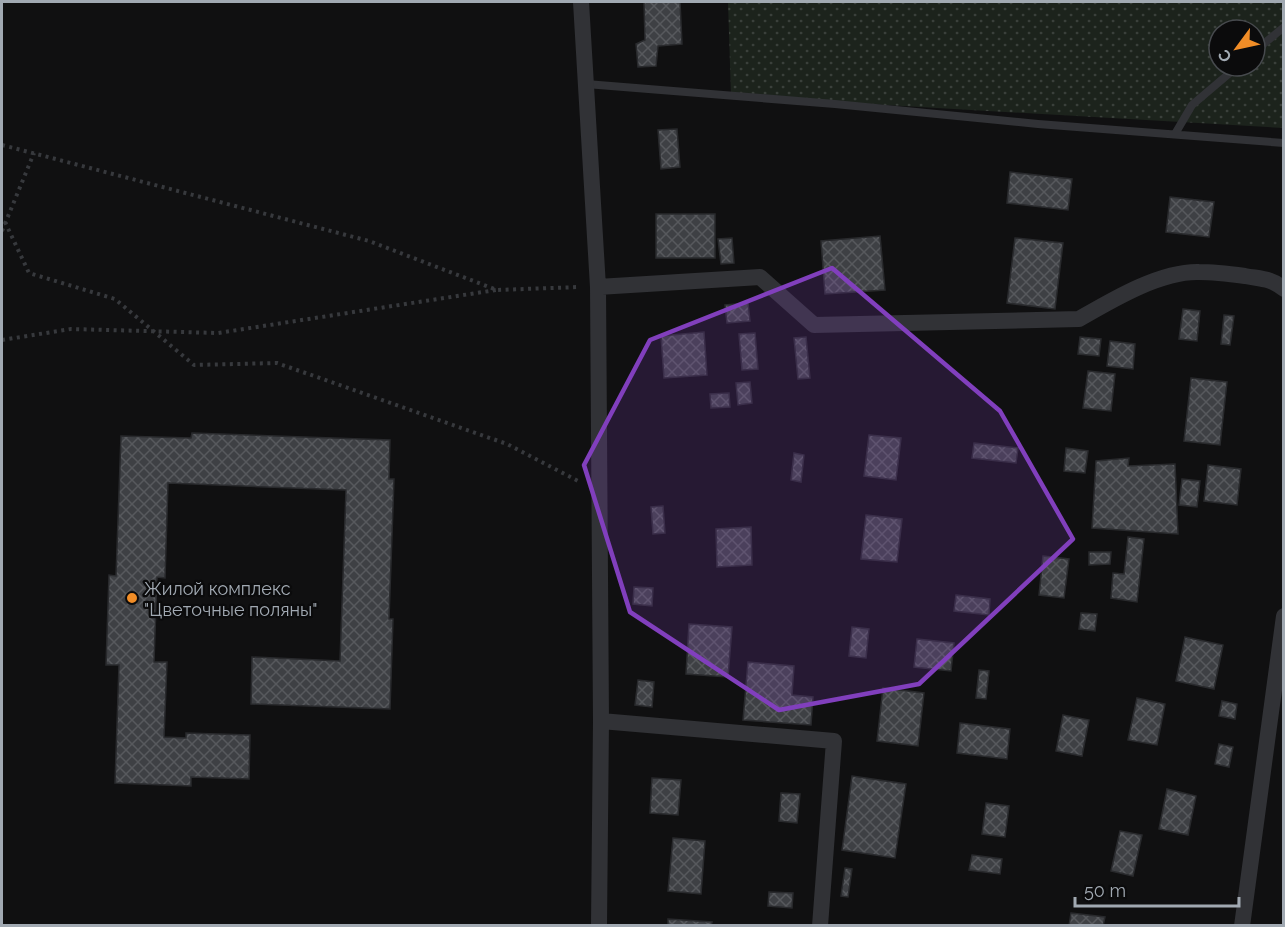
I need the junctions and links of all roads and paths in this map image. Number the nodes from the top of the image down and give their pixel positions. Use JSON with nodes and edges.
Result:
{"nodes":[{"id":1,"x":581,"y":2,"type":"edge"},
{"id":2,"x":1284,"y":27,"type":"edge"},
{"id":3,"x":1267,"y":41,"type":"edge"},
{"id":4,"x":1224,"y":78,"type":"edge"},
{"id":5,"x":586,"y":84,"type":"junction"},
{"id":6,"x":1175,"y":134,"type":"junction"},
{"id":7,"x":1284,"y":143,"type":"edge"},
{"id":8,"x":2,"y":145,"type":"edge"},
{"id":9,"x":34,"y":153,"type":"junction"},
{"id":10,"x":5,"y":222,"type":"junction"},
{"id":11,"x":2,"y":231,"type":"edge"},
{"id":12,"x":598,"y":287,"type":"junction"},
{"id":13,"x":1284,"y":289,"type":"edge"},
{"id":14,"x":497,"y":290,"type":"junction"},
{"id":15,"x":154,"y":331,"type":"junction"},
{"id":16,"x":2,"y":340,"type":"edge"},
{"id":17,"x":599,"y":492,"type":"junction"},
{"id":18,"x":1284,"y":616,"type":"edge"},
{"id":19,"x":601,"y":721,"type":"junction"},
{"id":20,"x":599,"y":926,"type":"edge"},
{"id":21,"x":820,"y":926,"type":"edge"},
{"id":22,"x":1242,"y":926,"type":"edge"}],
"edges":[{"from":1,"to":5,"type":"street"},
{"from":2,"to":3,"type":"lane"},
{"from":4,"to":6,"type":"lane"},
{"from":5,"to":6,"type":"lane"},
{"from":5,"to":12,"type":"street"},
{"from":6,"to":7,"type":"lane"},
{"from":8,"to":9,"type":"path"},
{"from":9,"to":10,"type":"path"},
{"from":9,"to":14,"type":"path"},
{"from":10,"to":11,"type":"path"},
{"from":10,"to":15,"type":"path"},
{"from":12,"to":13,"type":"street"},
{"from":12,"to":14,"type":"path"},
{"from":12,"to":17,"type":"street"},
{"from":14,"to":15,"type":"path"},
{"from":15,"to":16,"type":"path"},
{"from":15,"to":17,"type":"path"},
{"from":17,"to":19,"type":"street"},
{"from":18,"to":22,"type":"street"},
{"from":19,"to":20,"type":"street"},
{"from":19,"to":21,"type":"street"}]}
